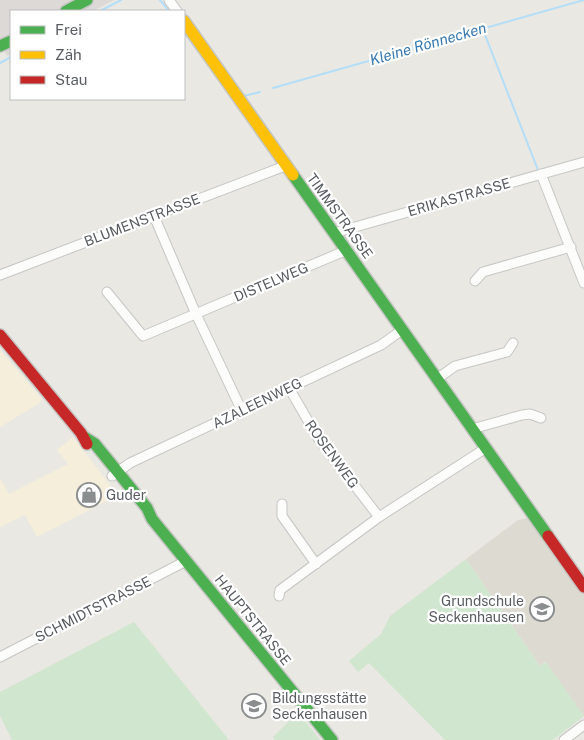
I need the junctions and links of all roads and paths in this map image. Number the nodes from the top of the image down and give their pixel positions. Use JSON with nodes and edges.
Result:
{"nodes":[{"id":1,"x":87,"y":0,"type":"edge"},
{"id":2,"x":68,"y":10,"type":"edge"},
{"id":3,"x":185,"y":22,"type":"edge"},
{"id":4,"x":584,"y":162,"type":"edge"},
{"id":5,"x":285,"y":166,"type":"junction"},
{"id":6,"x":540,"y":174,"type":"junction"},
{"id":7,"x":154,"y":216,"type":"junction"},
{"id":8,"x":334,"y":233,"type":"junction"},
{"id":9,"x":570,"y":247,"type":"junction"},
{"id":10,"x":347,"y":250,"type":"junction"},
{"id":11,"x":0,"y":275,"type":"edge"},
{"id":12,"x":475,"y":281,"type":"dead end"},
{"id":13,"x":584,"y":282,"type":"edge"},
{"id":14,"x":107,"y":292,"type":"dead end"},
{"id":15,"x":196,"y":314,"type":"junction"},
{"id":16,"x":402,"y":330,"type":"junction"},
{"id":17,"x":0,"y":335,"type":"edge"},
{"id":18,"x":513,"y":343,"type":"dead end"},
{"id":19,"x":437,"y":379,"type":"junction"},
{"id":20,"x":289,"y":388,"type":"junction"},
{"id":21,"x":242,"y":411,"type":"junction"},
{"id":22,"x":541,"y":418,"type":"dead end"},
{"id":23,"x":472,"y":429,"type":"junction"},
{"id":24,"x":486,"y":448,"type":"junction"},
{"id":25,"x":114,"y":474,"type":"junction"},
{"id":26,"x":282,"y":504,"type":"dead end"},
{"id":27,"x":379,"y":517,"type":"junction"},
{"id":28,"x":186,"y":561,"type":"junction"},
{"id":29,"x":316,"y":564,"type":"junction"},
{"id":30,"x":584,"y":587,"type":"edge"},
{"id":31,"x":279,"y":596,"type":"dead end"},
{"id":32,"x":0,"y":657,"type":"edge"},
{"id":33,"x":584,"y":724,"type":"edge"},
{"id":34,"x":332,"y":740,"type":"edge"},
{"id":35,"x":564,"y":740,"type":"edge"}],
"edges":[{"from":1,"to":2,"type":"street"},
{"from":3,"to":5,"type":"street","name":"TIMMSTRASSE"},
{"from":4,"to":6,"type":"street","name":"ERIKASTRASSE"},
{"from":5,"to":7,"type":"street","name":"BLUMENSTRASSE"},
{"from":5,"to":8,"type":"street","name":"TIMMSTRASSE"},
{"from":6,"to":8,"type":"street","name":"ERIKASTRASSE"},
{"from":6,"to":9,"type":"street"},
{"from":7,"to":11,"type":"street","name":"BLUMENSTRASSE"},
{"from":7,"to":15,"type":"street"},
{"from":8,"to":10,"type":"street","name":"TIMMSTRASSE"},
{"from":9,"to":12,"type":"street"},
{"from":9,"to":13,"type":"street"},
{"from":10,"to":15,"type":"street","name":"DISTELWEG"},
{"from":10,"to":16,"type":"street","name":"TIMMSTRASSE"},
{"from":14,"to":15,"type":"street","name":"DISTELWEG"},
{"from":15,"to":21,"type":"street"},
{"from":16,"to":19,"type":"street","name":"TIMMSTRASSE"},
{"from":16,"to":20,"type":"street","name":"AZALEENWEG"},
{"from":17,"to":25,"type":"street","name":"HAUPTSTRASSE"},
{"from":18,"to":19,"type":"street"},
{"from":19,"to":23,"type":"street","name":"TIMMSTRASSE"},
{"from":20,"to":21,"type":"street","name":"AZALEENWEG"},
{"from":20,"to":27,"type":"street","name":"ROSENWEG"},
{"from":21,"to":25,"type":"street","name":"AZALEENWEG"},
{"from":22,"to":23,"type":"street"},
{"from":23,"to":24,"type":"street","name":"TIMMSTRASSE"},
{"from":24,"to":27,"type":"street"},
{"from":24,"to":30,"type":"street","name":"TIMMSTRASSE"},
{"from":25,"to":28,"type":"street","name":"HAUPTSTRASSE"},
{"from":26,"to":29,"type":"street"},
{"from":27,"to":29,"type":"street"},
{"from":28,"to":32,"type":"street","name":"SCHMIDTSTRASSE"},
{"from":28,"to":34,"type":"street","name":"HAUPTSTRASSE"},
{"from":29,"to":31,"type":"street"},
{"from":33,"to":35,"type":"street"}]}
